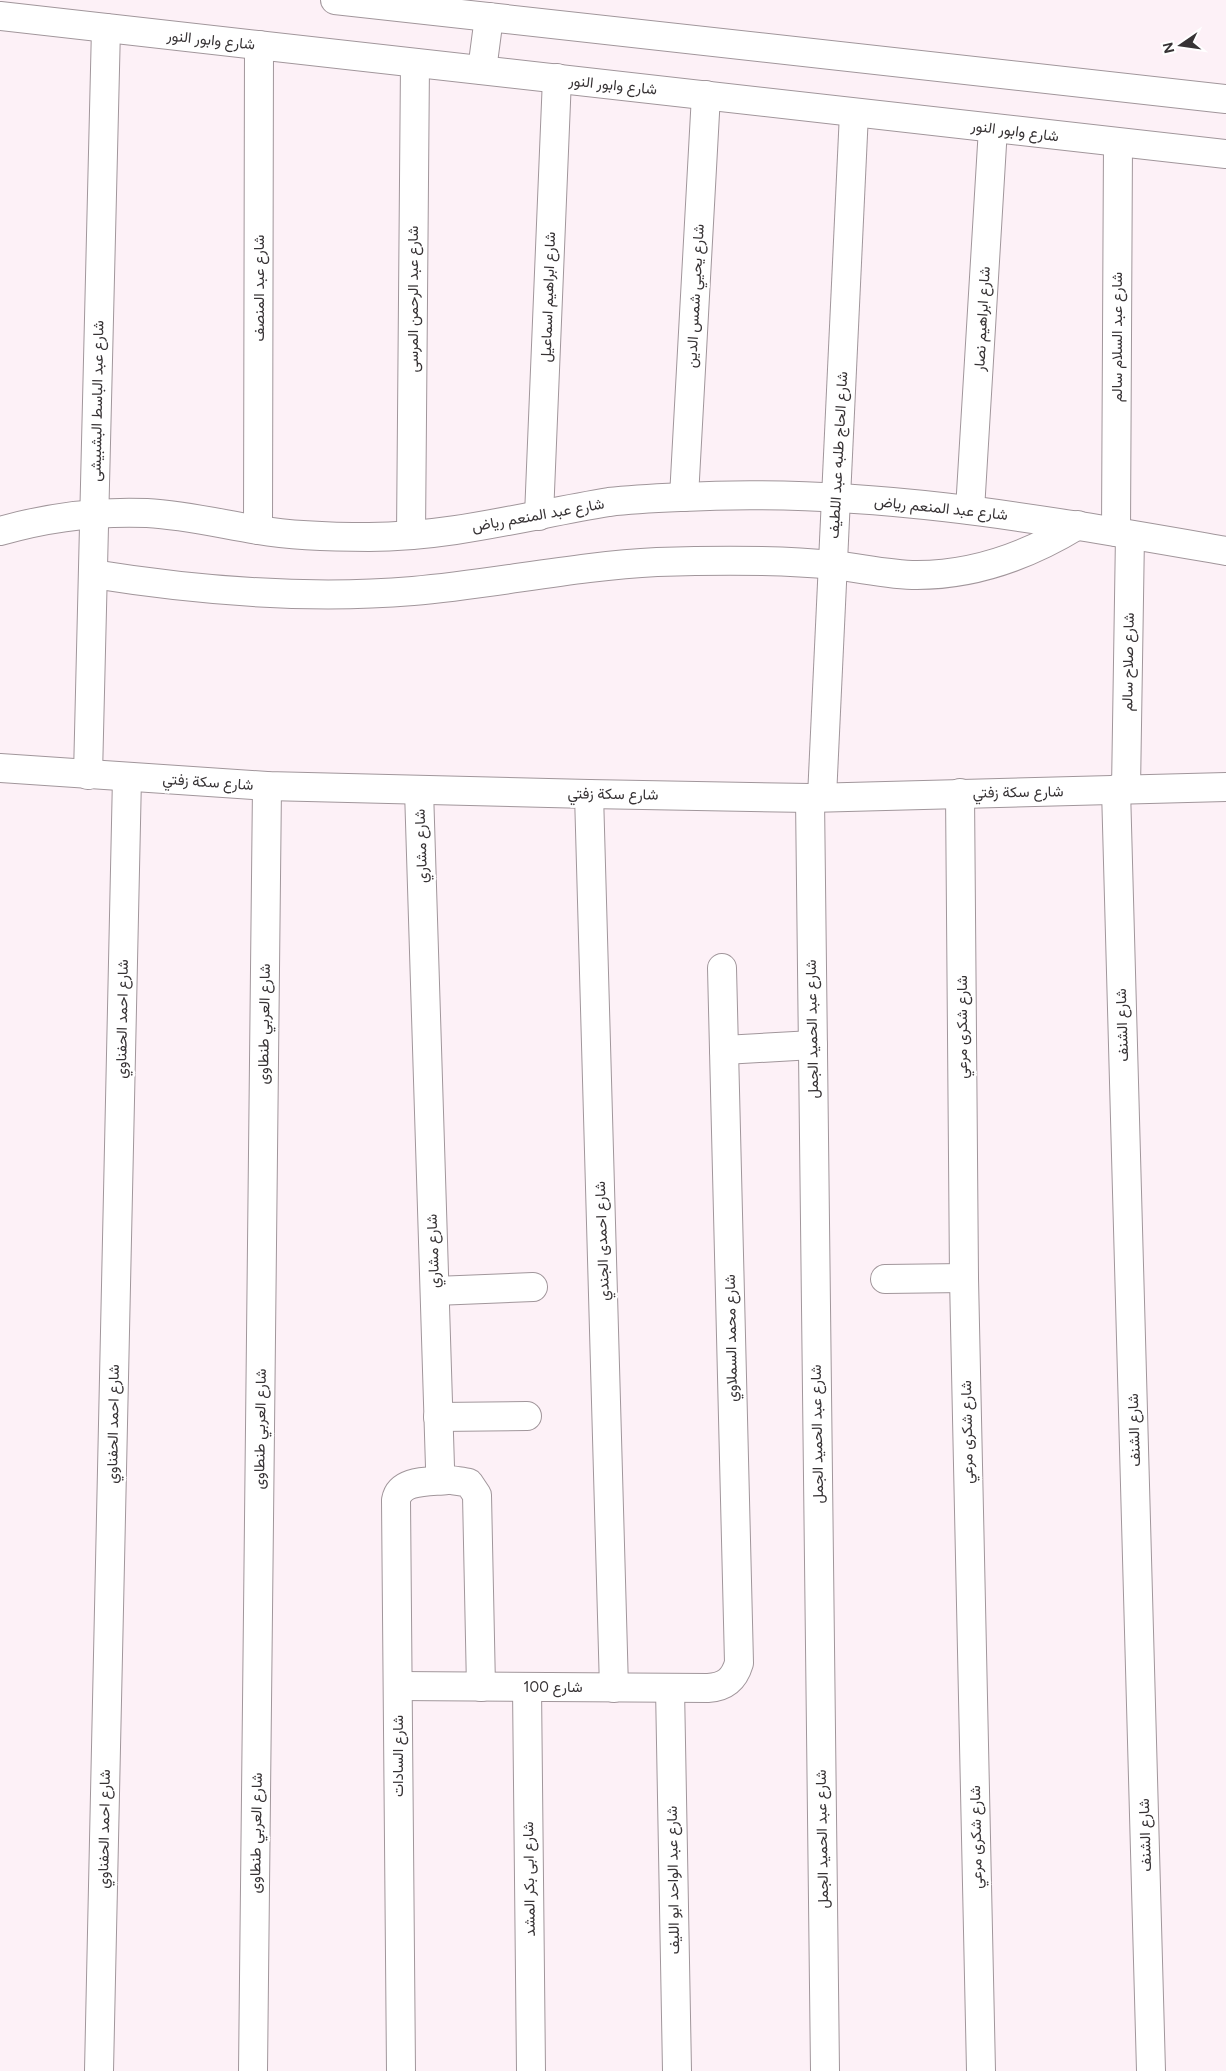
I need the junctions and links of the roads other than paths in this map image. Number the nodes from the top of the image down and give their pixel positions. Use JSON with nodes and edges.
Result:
{"nodes":[{"id":1,"x":335,"y":0,"type":"edge"},
{"id":2,"x":0,"y":16,"type":"edge"},
{"id":3,"x":489,"y":17,"type":"junction"},
{"id":4,"x":106,"y":28,"type":"junction"},
{"id":5,"x":259,"y":45,"type":"junction"},
{"id":6,"x":415,"y":63,"type":"junction"},
{"id":7,"x":482,"y":70,"type":"junction"},
{"id":8,"x":557,"y":78,"type":"junction"},
{"id":9,"x":706,"y":95,"type":"junction"},
{"id":10,"x":1226,"y":99,"type":"edge"},
{"id":11,"x":854,"y":113,"type":"junction"},
{"id":12,"x":993,"y":128,"type":"junction"},
{"id":13,"x":1118,"y":142,"type":"junction"},
{"id":14,"x":1226,"y":154,"type":"edge"},
{"id":15,"x":684,"y":497,"type":"junction"},
{"id":16,"x":836,"y":498,"type":"junction"},
{"id":17,"x":970,"y":510,"type":"junction"},
{"id":18,"x":94,"y":513,"type":"junction"},
{"id":19,"x":539,"y":516,"type":"junction"},
{"id":20,"x":1078,"y":525,"type":"junction"},
{"id":21,"x":258,"y":530,"type":"junction"},
{"id":22,"x":0,"y":531,"type":"edge"},
{"id":23,"x":1123,"y":533,"type":"junction"},
{"id":24,"x":411,"y":535,"type":"junction"},
{"id":25,"x":1226,"y":552,"type":"edge"},
{"id":26,"x":834,"y":565,"type":"junction"},
{"id":27,"x":93,"y":574,"type":"junction"},
{"id":28,"x":0,"y":768,"type":"edge"},
{"id":29,"x":88,"y":775,"type":"junction"},
{"id":30,"x":127,"y":777,"type":"junction"},
{"id":31,"x":267,"y":786,"type":"junction"},
{"id":32,"x":1226,"y":787,"type":"edge"},
{"id":33,"x":1121,"y":789,"type":"junction"},
{"id":34,"x":419,"y":790,"type":"junction"},
{"id":35,"x":960,"y":793,"type":"junction"},
{"id":36,"x":589,"y":794,"type":"junction"},
{"id":37,"x":816,"y":797,"type":"junction"},
{"id":38,"x":722,"y":968,"type":"dead end"},
{"id":39,"x":813,"y":1045,"type":"junction"},
{"id":40,"x":724,"y":1050,"type":"junction"},
{"id":41,"x":964,"y":1278,"type":"junction"},
{"id":42,"x":885,"y":1279,"type":"dead end"},
{"id":43,"x":533,"y":1287,"type":"dead end"},
{"id":44,"x":435,"y":1291,"type":"junction"},
{"id":45,"x":527,"y":1416,"type":"dead end"},
{"id":46,"x":438,"y":1417,"type":"junction"},
{"id":47,"x":447,"y":1480,"type":"junction"},
{"id":48,"x":398,"y":1686,"type":"junction"},
{"id":49,"x":482,"y":1687,"type":"junction"},
{"id":50,"x":527,"y":1687,"type":"junction"},
{"id":51,"x":614,"y":1688,"type":"junction"},
{"id":52,"x":670,"y":1688,"type":"junction"},
{"id":53,"x":708,"y":1688,"type":"joint"},
{"id":54,"x":99,"y":2071,"type":"edge"},
{"id":55,"x":253,"y":2071,"type":"edge"},
{"id":56,"x":401,"y":2071,"type":"edge"},
{"id":57,"x":531,"y":2071,"type":"edge"},
{"id":58,"x":677,"y":2071,"type":"edge"},
{"id":59,"x":825,"y":2071,"type":"edge"},
{"id":60,"x":981,"y":2071,"type":"edge"},
{"id":61,"x":1151,"y":2071,"type":"edge"}],
"edges":[{"from":1,"to":3,"type":"street"},
{"from":2,"to":4,"type":"street","name":"شارع وابور النور"},
{"from":3,"to":7,"type":"street"},
{"from":3,"to":10,"type":"street"},
{"from":4,"to":5,"type":"street","name":"شارع وابور النور"},
{"from":4,"to":18,"type":"street","name":"شارع عبد الباسط البشبيشى"},
{"from":5,"to":6,"type":"street","name":"شارع وابور النور"},
{"from":5,"to":21,"type":"street","name":"شارع عبد المنصف"},
{"from":6,"to":7,"type":"street","name":"شارع وابور النور"},
{"from":6,"to":24,"type":"street","name":"شارع عبد الرحمن المرسى"},
{"from":7,"to":8,"type":"street","name":"شارع وابور النور"},
{"from":8,"to":9,"type":"street","name":"شارع وابور النور"},
{"from":8,"to":19,"type":"street","name":"شارع ابراهيم اسماعيل"},
{"from":9,"to":11,"type":"street","name":"شارع وابور النور"},
{"from":9,"to":15,"type":"street","name":"شارع يحيي شمس الدين"},
{"from":11,"to":12,"type":"street","name":"شارع وابور النور"},
{"from":11,"to":16,"type":"street","name":"شارع الحاج طلبه عبد اللطيف"},
{"from":12,"to":13,"type":"street","name":"شارع وابور النور"},
{"from":12,"to":17,"type":"street","name":"شارع ابراهيم نصار"},
{"from":13,"to":14,"type":"street","name":"شارع وابور النور"},
{"from":13,"to":23,"type":"street","name":"شارع عبد السلام سالم"},
{"from":15,"to":16,"type":"street","name":"شارع عبد المنعم رياض"},
{"from":15,"to":19,"type":"street","name":"شارع عبد المنعم رياض"},
{"from":16,"to":17,"type":"street","name":"شارع عبد المنعم رياض"},
{"from":16,"to":26,"type":"street","name":"شارع الحاج طلبه عبد اللطيف"},
{"from":17,"to":20,"type":"street","name":"شارع عبد المنعم رياض"},
{"from":18,"to":21,"type":"street","name":"شارع عبد المنعم رياض"},
{"from":18,"to":22,"type":"street","name":"شارع عبد المنعم رياض"},
{"from":18,"to":27,"type":"street","name":"شارع عبد الباسط البشبيشى"},
{"from":19,"to":24,"type":"street","name":"شارع عبد المنعم رياض"},
{"from":20,"to":23,"type":"street","name":"شارع عبد المنعم رياض"},
{"from":20,"to":26,"type":"street"},
{"from":21,"to":24,"type":"street","name":"شارع عبد المنعم رياض"},
{"from":23,"to":25,"type":"street","name":"شارع عبد المنعم رياض"},
{"from":23,"to":33,"type":"street","name":"شارع صلاح سالم"},
{"from":26,"to":27,"type":"street"},
{"from":26,"to":37,"type":"street","name":"شارع الحاج طلبه عبد اللطيف"},
{"from":27,"to":29,"type":"street","name":"شارع عبد الباسط البشبيشى"},
{"from":28,"to":29,"type":"street","name":"شارع سكة زفتي"},
{"from":29,"to":30,"type":"street","name":"شارع سكة زفتي"},
{"from":30,"to":31,"type":"street","name":"شارع سكة زفتي"},
{"from":30,"to":54,"type":"street","name":"شارع احمد الحفناوي"},
{"from":31,"to":34,"type":"street","name":"شارع سكة زفتي"},
{"from":31,"to":55,"type":"street","name":"شارع العربي طنطاوى"},
{"from":32,"to":33,"type":"street","name":"شارع سكة زفتي"},
{"from":33,"to":35,"type":"street","name":"شارع سكة زفتي"},
{"from":33,"to":61,"type":"street","name":"شارع الشنف"},
{"from":34,"to":36,"type":"street","name":"شارع سكة زفتي"},
{"from":34,"to":44,"type":"street","name":"شارع مشاري"},
{"from":35,"to":37,"type":"street","name":"شارع سكة زفتي"},
{"from":35,"to":41,"type":"street","name":"شارع شكرى مرعي"},
{"from":36,"to":37,"type":"street","name":"شارع سكة زفتي"},
{"from":36,"to":51,"type":"street","name":"شارع احمدى الجندي"},
{"from":37,"to":39,"type":"street","name":"شارع عبد الحميد الجمل"},
{"from":38,"to":40,"type":"street","name":"شارع محمد السملاوي"},
{"from":39,"to":40,"type":"street"},
{"from":39,"to":59,"type":"street","name":"شارع عبد الحميد الجمل"},
{"from":40,"to":53,"type":"street","name":"شارع محمد السملاوي"},
{"from":41,"to":42,"type":"street"},
{"from":41,"to":60,"type":"street","name":"شارع شكرى مرعي"},
{"from":43,"to":44,"type":"street"},
{"from":44,"to":46,"type":"street","name":"شارع مشاري"},
{"from":45,"to":46,"type":"street"},
{"from":46,"to":47,"type":"street","name":"شارع مشاري"},
{"from":47,"to":48,"type":"street","name":"شارع السادات"},
{"from":47,"to":49,"type":"street"},
{"from":48,"to":49,"type":"street","name":"شارع 100"},
{"from":48,"to":56,"type":"street","name":"شارع السادات"},
{"from":49,"to":50,"type":"street","name":"شارع 100"},
{"from":50,"to":51,"type":"street","name":"شارع 100"},
{"from":50,"to":57,"type":"street","name":"شارع ابى بكر المشد"},
{"from":51,"to":52,"type":"street","name":"شارع 100"},
{"from":52,"to":53,"type":"street","name":"شارع 100"},
{"from":52,"to":58,"type":"street","name":"شارع عبد الواحد ابو الليف"}]}
